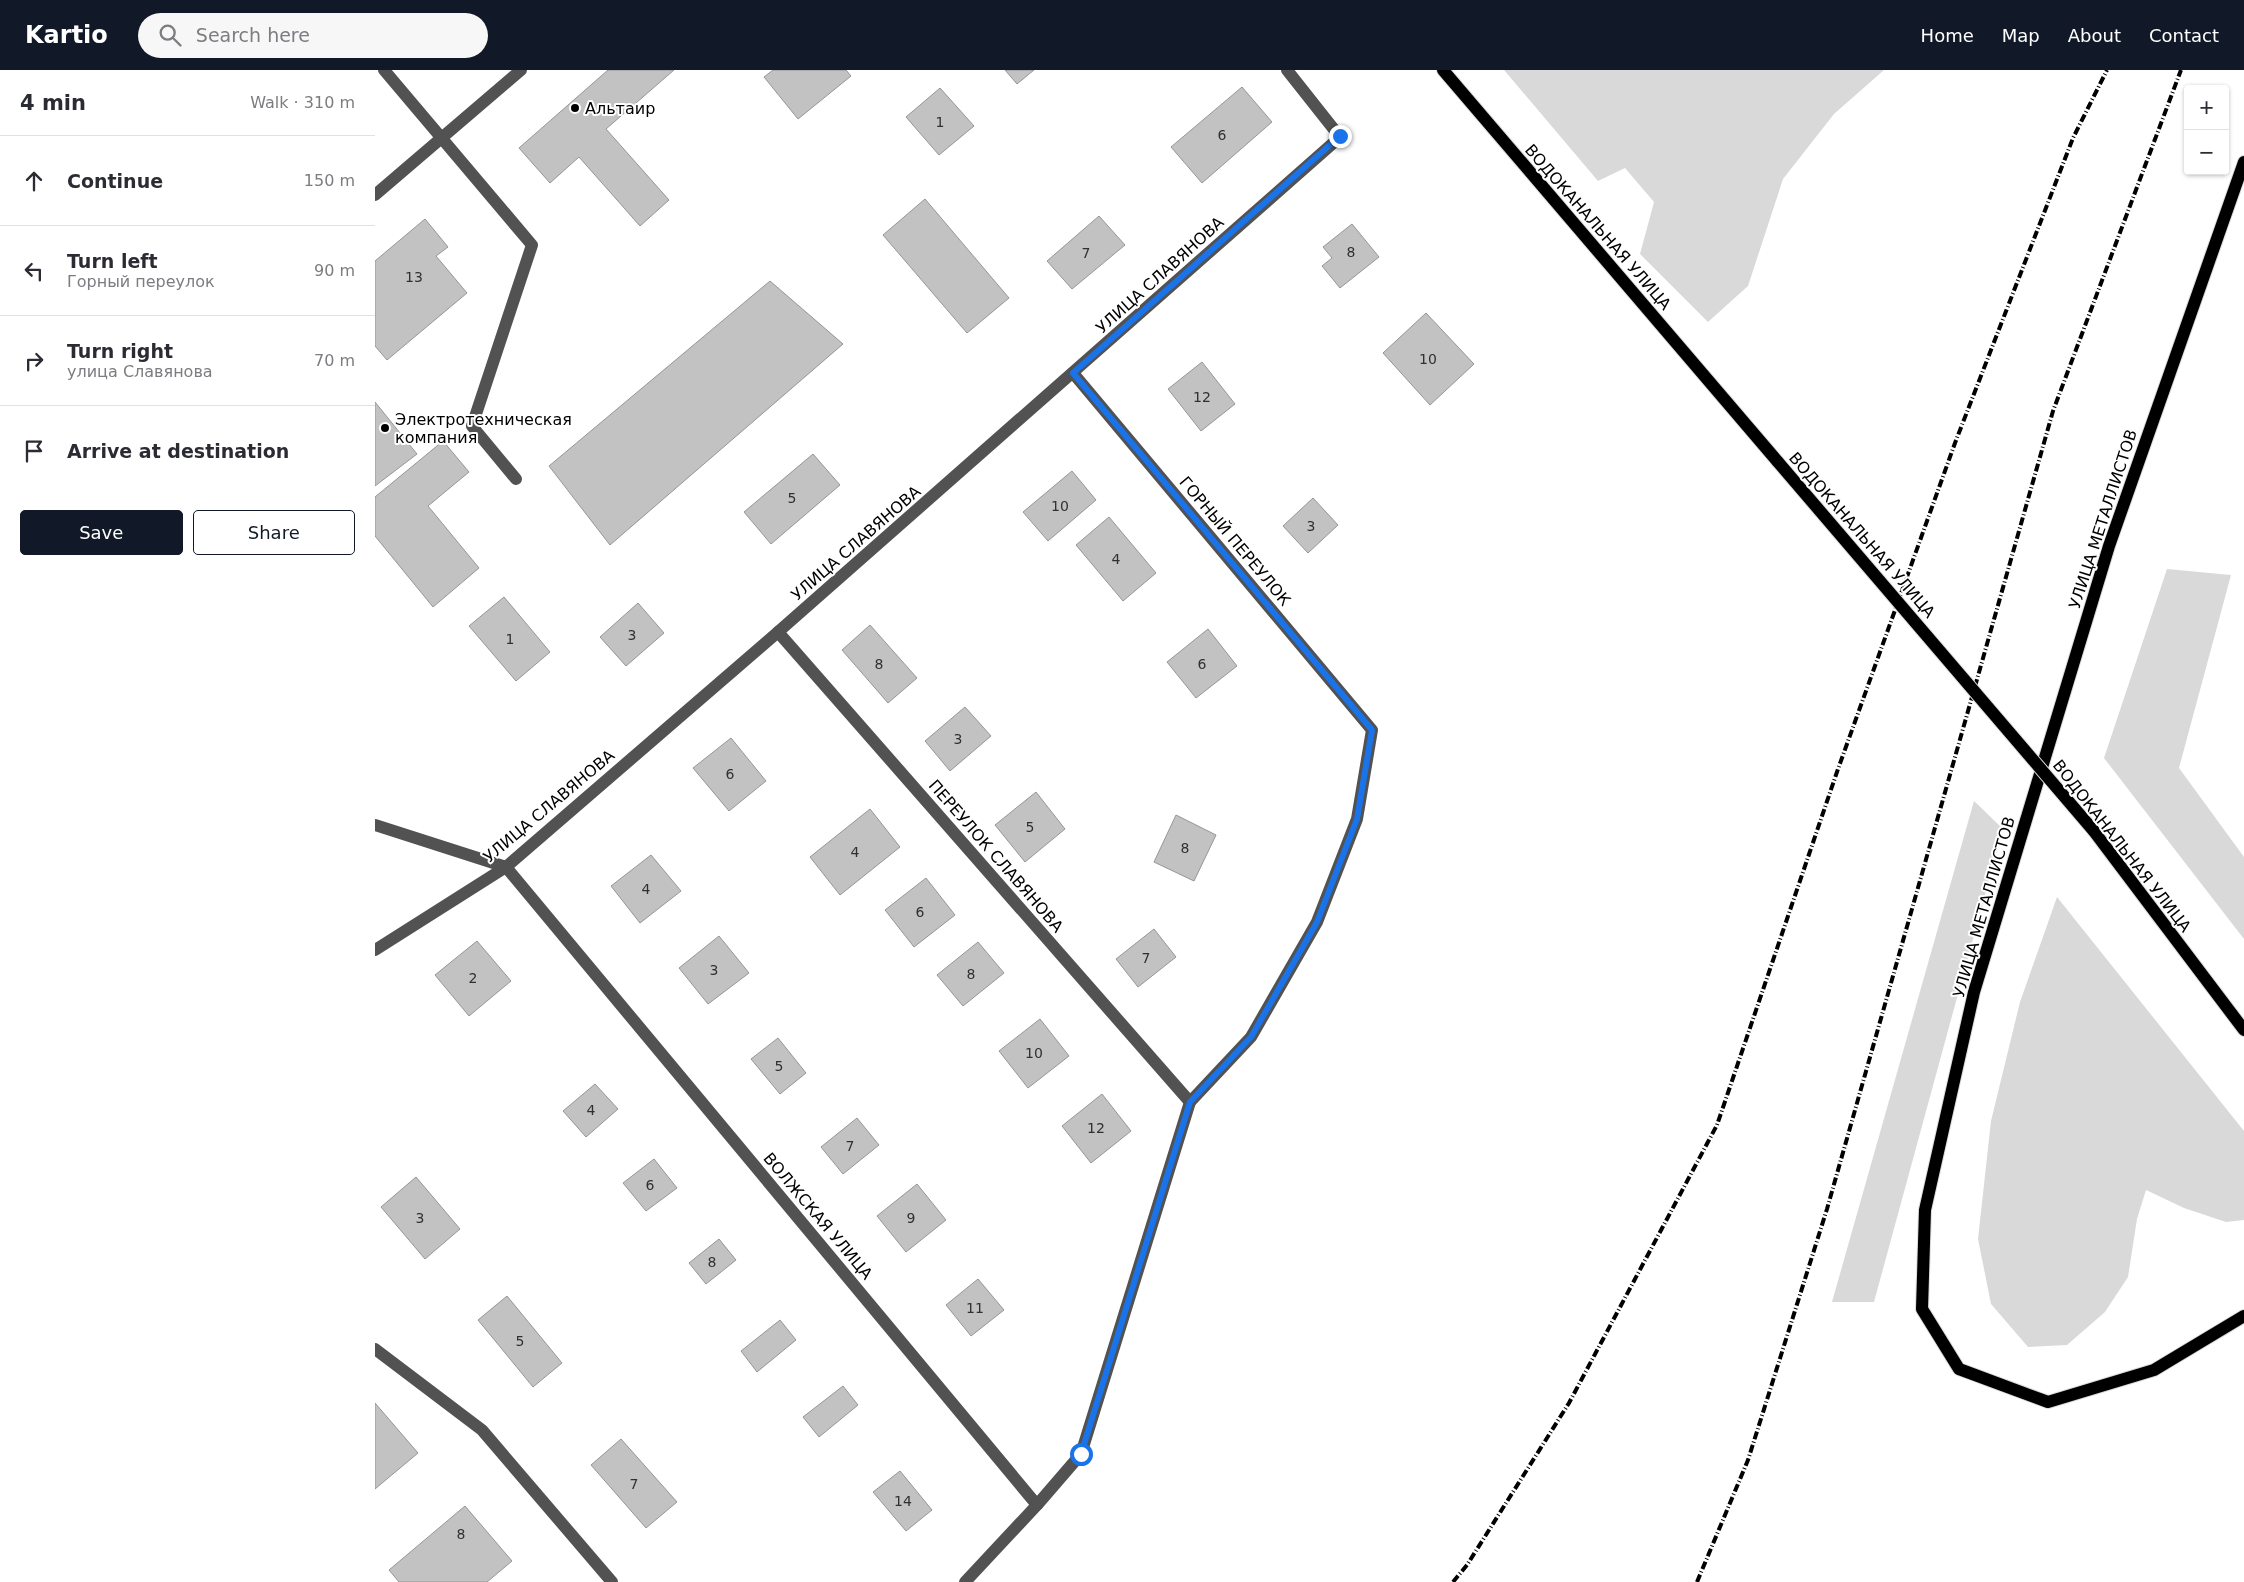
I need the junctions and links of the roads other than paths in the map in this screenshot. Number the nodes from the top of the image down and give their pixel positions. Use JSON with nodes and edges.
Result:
{"nodes":[{"id":1,"x":384,"y":70,"type":"edge"},
{"id":2,"x":521,"y":70,"type":"edge"},
{"id":3,"x":1287,"y":70,"type":"edge"},
{"id":4,"x":1443,"y":70,"type":"edge"},
{"id":5,"x":442,"y":138,"type":"junction"},
{"id":6,"x":2244,"y":162,"type":"edge"},
{"id":7,"x":375,"y":195,"type":"edge"},
{"id":8,"x":1073,"y":373,"type":"junction"},
{"id":9,"x":517,"y":479,"type":"dead end"},
{"id":10,"x":778,"y":632,"type":"junction"},
{"id":11,"x":375,"y":824,"type":"edge"},
{"id":12,"x":506,"y":866,"type":"junction"},
{"id":13,"x":375,"y":950,"type":"edge"},
{"id":14,"x":2244,"y":1030,"type":"edge"},
{"id":15,"x":1190,"y":1102,"type":"junction"},
{"id":16,"x":2244,"y":1316,"type":"edge"},
{"id":17,"x":375,"y":1349,"type":"edge"},
{"id":18,"x":1037,"y":1505,"type":"junction"},
{"id":19,"x":612,"y":1582,"type":"edge"},
{"id":20,"x":965,"y":1582,"type":"edge"}],
"edges":[{"from":1,"to":5,"type":"street"},
{"from":2,"to":5,"type":"street"},
{"from":3,"to":8,"type":"street","name":"УЛИЦА СЛАВЯНОВА"},
{"from":4,"to":14,"type":"main road","name":"ВОДОКАНАЛЬНАЯ УЛИЦА","bridge":true},
{"from":5,"to":7,"type":"street"},
{"from":5,"to":9,"type":"street"},
{"from":6,"to":16,"type":"main road","name":"УЛИЦА МЕТАЛЛИСТОВ"},
{"from":8,"to":10,"type":"street","name":"УЛИЦА СЛАВЯНОВА"},
{"from":8,"to":15,"type":"street","name":"ГОРНЫЙ ПЕРЕУЛОК"},
{"from":10,"to":12,"type":"street","name":"УЛИЦА СЛАВЯНОВА"},
{"from":10,"to":15,"type":"street","name":"ПЕРЕУЛОК СЛАВЯНОВА"},
{"from":11,"to":12,"type":"street"},
{"from":12,"to":13,"type":"street","name":"УЛИЦА СЛАВЯНОВА"},
{"from":12,"to":18,"type":"street","name":"ВОЛЖСКАЯ УЛИЦА"},
{"from":15,"to":18,"type":"street"},
{"from":17,"to":19,"type":"street"},
{"from":18,"to":20,"type":"street"}]}
